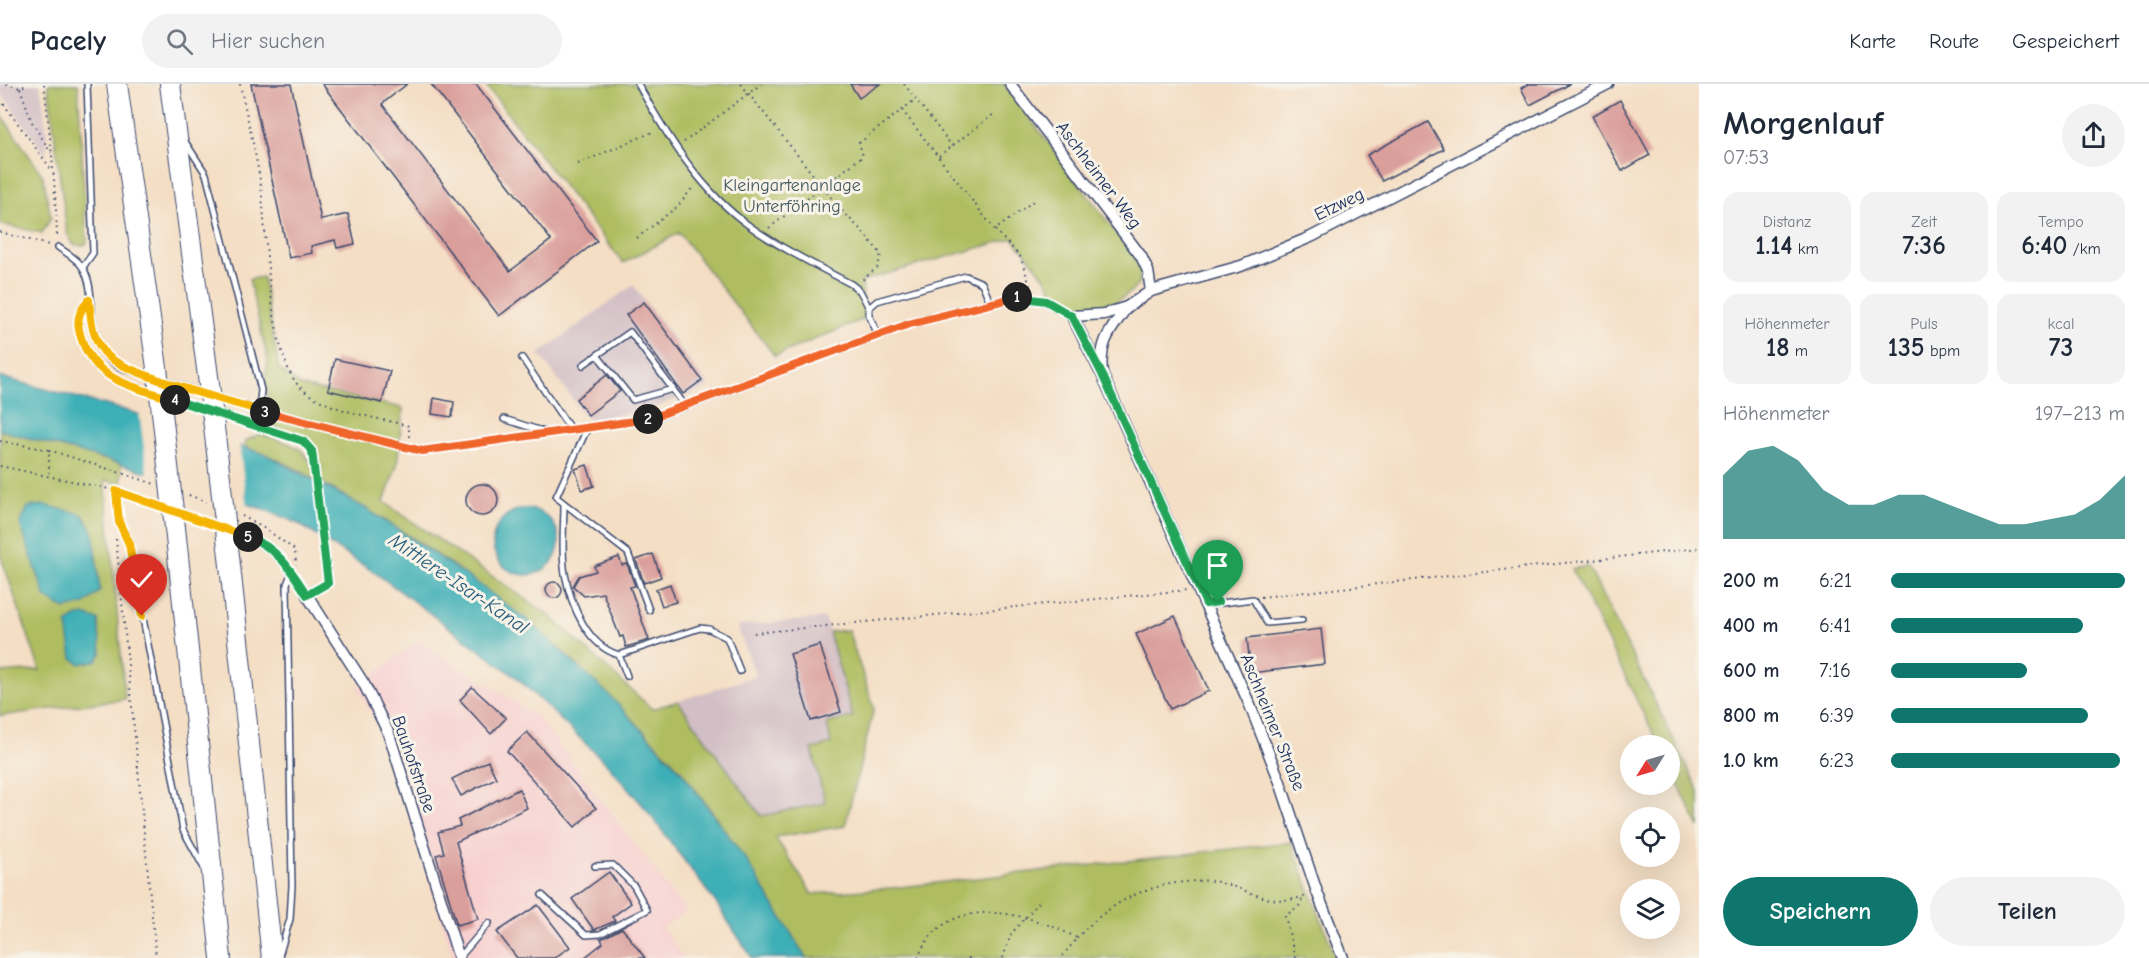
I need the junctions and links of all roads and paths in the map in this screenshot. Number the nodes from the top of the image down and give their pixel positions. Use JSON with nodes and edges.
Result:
{"nodes":[{"id":1,"x":6,"y":84,"type":"edge"},
{"id":2,"x":28,"y":84,"type":"edge"},
{"id":3,"x":44,"y":84,"type":"edge"},
{"id":4,"x":87,"y":84,"type":"edge"},
{"id":5,"x":117,"y":84,"type":"edge"},
{"id":6,"x":170,"y":84,"type":"edge"},
{"id":7,"x":240,"y":84,"type":"edge"},
{"id":8,"x":638,"y":84,"type":"edge"},
{"id":9,"x":741,"y":84,"type":"edge"},
{"id":10,"x":761,"y":84,"type":"edge"},
{"id":11,"x":904,"y":84,"type":"edge"},
{"id":12,"x":1010,"y":84,"type":"edge"},
{"id":13,"x":1608,"y":84,"type":"edge"},
{"id":14,"x":21,"y":88,"type":"junction"},
{"id":15,"x":748,"y":93,"type":"junction"},
{"id":16,"x":0,"y":99,"type":"edge"},
{"id":17,"x":916,"y":99,"type":"junction"},
{"id":18,"x":902,"y":110,"type":"junction"},
{"id":19,"x":994,"y":114,"type":"dead end"},
{"id":20,"x":176,"y":128,"type":"junction"},
{"id":21,"x":663,"y":128,"type":"junction"},
{"id":22,"x":952,"y":146,"type":"junction"},
{"id":23,"x":677,"y":147,"type":"junction"},
{"id":24,"x":53,"y":156,"type":"junction"},
{"id":25,"x":939,"y":156,"type":"junction"},
{"id":26,"x":578,"y":164,"type":"dead end"},
{"id":27,"x":51,"y":169,"type":"junction"},
{"id":28,"x":700,"y":176,"type":"junction"},
{"id":29,"x":823,"y":187,"type":"junction"},
{"id":30,"x":1036,"y":199,"type":"dead end"},
{"id":31,"x":995,"y":230,"type":"junction"},
{"id":32,"x":0,"y":232,"type":"edge"},
{"id":33,"x":762,"y":234,"type":"junction"},
{"id":34,"x":637,"y":238,"type":"dead end"},
{"id":35,"x":58,"y":248,"type":"junction"},
{"id":36,"x":83,"y":267,"type":"junction"},
{"id":37,"x":854,"y":286,"type":"junction"},
{"id":38,"x":1151,"y":291,"type":"junction"},
{"id":39,"x":1034,"y":298,"type":"junction"},
{"id":40,"x":89,"y":300,"type":"junction"},
{"id":41,"x":990,"y":302,"type":"junction"},
{"id":42,"x":1127,"y":307,"type":"junction"},
{"id":43,"x":869,"y":308,"type":"junction"},
{"id":44,"x":1072,"y":316,"type":"junction"},
{"id":45,"x":878,"y":335,"type":"junction"},
{"id":46,"x":597,"y":355,"type":"junction"},
{"id":47,"x":522,"y":358,"type":"dead end"},
{"id":48,"x":583,"y":365,"type":"dead end"},
{"id":49,"x":1102,"y":374,"type":"junction"},
{"id":50,"x":673,"y":389,"type":"junction"},
{"id":51,"x":686,"y":406,"type":"junction"},
{"id":52,"x":259,"y":410,"type":"junction"},
{"id":53,"x":504,"y":419,"type":"dead end"},
{"id":54,"x":587,"y":429,"type":"junction"},
{"id":55,"x":571,"y":430,"type":"junction"},
{"id":56,"x":547,"y":433,"type":"junction"},
{"id":57,"x":0,"y":441,"type":"edge"},
{"id":58,"x":409,"y":448,"type":"junction"},
{"id":59,"x":49,"y":450,"type":"junction"},
{"id":60,"x":0,"y":466,"type":"edge"},
{"id":61,"x":49,"y":474,"type":"junction"},
{"id":62,"x":157,"y":485,"type":"dead end"},
{"id":63,"x":116,"y":491,"type":"junction"},
{"id":64,"x":188,"y":495,"type":"dead end"},
{"id":65,"x":209,"y":503,"type":"dead end"},
{"id":66,"x":564,"y":504,"type":"junction"},
{"id":67,"x":241,"y":516,"type":"dead end"},
{"id":68,"x":119,"y":522,"type":"junction"},
{"id":69,"x":1699,"y":548,"type":"edge"},
{"id":70,"x":292,"y":572,"type":"junction"},
{"id":71,"x":1199,"y":588,"type":"junction"},
{"id":72,"x":307,"y":595,"type":"junction"},
{"id":73,"x":1253,"y":599,"type":"junction"},
{"id":74,"x":1206,"y":604,"type":"junction"},
{"id":75,"x":649,"y":610,"type":"dead end"},
{"id":76,"x":1302,"y":620,"type":"dead end"},
{"id":77,"x":754,"y":633,"type":"dead end"},
{"id":78,"x":619,"y":655,"type":"junction"},
{"id":79,"x":740,"y":671,"type":"dead end"},
{"id":80,"x":627,"y":676,"type":"dead end"},
{"id":81,"x":595,"y":866,"type":"dead end"},
{"id":82,"x":214,"y":885,"type":"junction"},
{"id":83,"x":1317,"y":892,"type":"junction"},
{"id":84,"x":542,"y":895,"type":"dead end"},
{"id":85,"x":1303,"y":897,"type":"junction"},
{"id":86,"x":1040,"y":901,"type":"dead end"},
{"id":87,"x":1026,"y":918,"type":"junction"},
{"id":88,"x":489,"y":923,"type":"dead end"},
{"id":89,"x":1077,"y":938,"type":"junction"},
{"id":90,"x":156,"y":958,"type":"edge"},
{"id":91,"x":221,"y":958,"type":"edge"},
{"id":92,"x":273,"y":958,"type":"edge"},
{"id":93,"x":279,"y":958,"type":"edge"},
{"id":94,"x":459,"y":958,"type":"edge"},
{"id":95,"x":918,"y":958,"type":"edge"},
{"id":96,"x":1003,"y":958,"type":"edge"},
{"id":97,"x":1061,"y":958,"type":"edge"},
{"id":98,"x":1295,"y":958,"type":"edge"},
{"id":99,"x":1343,"y":958,"type":"edge"}],
"edges":[{"from":1,"to":14,"type":"path"},
{"from":2,"to":14,"type":"path"},
{"from":3,"to":24,"type":"path"},
{"from":4,"to":36,"type":"lane"},
{"from":5,"to":82,"type":"highway","bridge":true},
{"from":6,"to":20,"type":"highway"},
{"from":7,"to":58,"type":"path"},
{"from":8,"to":21,"type":"lane"},
{"from":9,"to":15,"type":"path"},
{"from":10,"to":15,"type":"path"},
{"from":11,"to":17,"type":"path"},
{"from":12,"to":38,"type":"street","name":"Aschheimer Weg"},
{"from":13,"to":38,"type":"street","name":"Etzweg"},
{"from":14,"to":24,"type":"path"},
{"from":15,"to":23,"type":"path"},
{"from":15,"to":29,"type":"path"},
{"from":16,"to":27,"type":"path"},
{"from":17,"to":18,"type":"path"},
{"from":17,"to":22,"type":"path"},
{"from":18,"to":25,"type":"path"},
{"from":18,"to":29,"type":"path"},
{"from":19,"to":22,"type":"path"},
{"from":20,"to":52,"type":"lane"},
{"from":20,"to":92,"type":"highway","bridge":true},
{"from":21,"to":23,"type":"lane"},
{"from":21,"to":26,"type":"path"},
{"from":22,"to":25,"type":"path"},
{"from":23,"to":28,"type":"lane"},
{"from":24,"to":27,"type":"path"},
{"from":25,"to":31,"type":"path"},
{"from":27,"to":35,"type":"path"},
{"from":28,"to":33,"type":"lane"},
{"from":28,"to":34,"type":"path"},
{"from":29,"to":33,"type":"path"},
{"from":29,"to":37,"type":"path"},
{"from":30,"to":31,"type":"path"},
{"from":31,"to":39,"type":"path"},
{"from":32,"to":35,"type":"path"},
{"from":33,"to":37,"type":"lane"},
{"from":35,"to":36,"type":"lane"},
{"from":36,"to":40,"type":"lane"},
{"from":37,"to":43,"type":"lane"},
{"from":38,"to":42,"type":"street","name":"Etzweg"},
{"from":39,"to":41,"type":"lane"},
{"from":39,"to":44,"type":"lane"},
{"from":40,"to":52,"type":"lane"},
{"from":40,"to":72,"type":"lane"},
{"from":41,"to":43,"type":"lane"},
{"from":41,"to":45,"type":"lane"},
{"from":42,"to":44,"type":"street","name":"Etzweg"},
{"from":42,"to":49,"type":"street","name":"Aschheimer Straße"},
{"from":43,"to":45,"type":"lane"},
{"from":44,"to":49,"type":"street"},
{"from":45,"to":51,"type":"lane"},
{"from":46,"to":48,"type":"lane"},
{"from":46,"to":50,"type":"lane"},
{"from":46,"to":50,"type":"lane"},
{"from":47,"to":55,"type":"lane"},
{"from":49,"to":71,"type":"street","name":"Aschheimer Straße"},
{"from":50,"to":51,"type":"lane"},
{"from":51,"to":54,"type":"lane"},
{"from":52,"to":58,"type":"lane"},
{"from":53,"to":56,"type":"lane"},
{"from":54,"to":55,"type":"lane"},
{"from":54,"to":66,"type":"lane"},
{"from":55,"to":56,"type":"lane"},
{"from":56,"to":58,"type":"lane"},
{"from":57,"to":59,"type":"path"},
{"from":59,"to":61,"type":"path"},
{"from":59,"to":62,"type":"path"},
{"from":60,"to":61,"type":"path"},
{"from":61,"to":63,"type":"path"},
{"from":63,"to":68,"type":"lane"},
{"from":63,"to":70,"type":"lane"},
{"from":64,"to":65,"type":"path"},
{"from":66,"to":75,"type":"lane"},
{"from":66,"to":78,"type":"lane"},
{"from":67,"to":70,"type":"path"},
{"from":68,"to":82,"type":"lane"},
{"from":68,"to":90,"type":"path"},
{"from":69,"to":73,"type":"path"},
{"from":70,"to":72,"type":"lane"},
{"from":70,"to":93,"type":"lane"},
{"from":71,"to":74,"type":"street","name":"Aschheimer Straße"},
{"from":71,"to":77,"type":"path"},
{"from":72,"to":94,"type":"street","name":"Bauhofstraße"},
{"from":73,"to":74,"type":"lane"},
{"from":73,"to":76,"type":"lane"},
{"from":74,"to":83,"type":"street","name":"Aschheimer Straße"},
{"from":78,"to":79,"type":"lane"},
{"from":78,"to":80,"type":"lane"},
{"from":81,"to":84,"type":"lane"},
{"from":82,"to":91,"type":"highway"},
{"from":83,"to":85,"type":"path"},
{"from":83,"to":99,"type":"street","name":"Aschheimer Straße"},
{"from":85,"to":89,"type":"path"},
{"from":85,"to":98,"type":"path"},
{"from":86,"to":87,"type":"path"},
{"from":87,"to":89,"type":"path"},
{"from":87,"to":95,"type":"path"},
{"from":87,"to":96,"type":"path"},
{"from":88,"to":94,"type":"lane"},
{"from":89,"to":97,"type":"path"}]}
